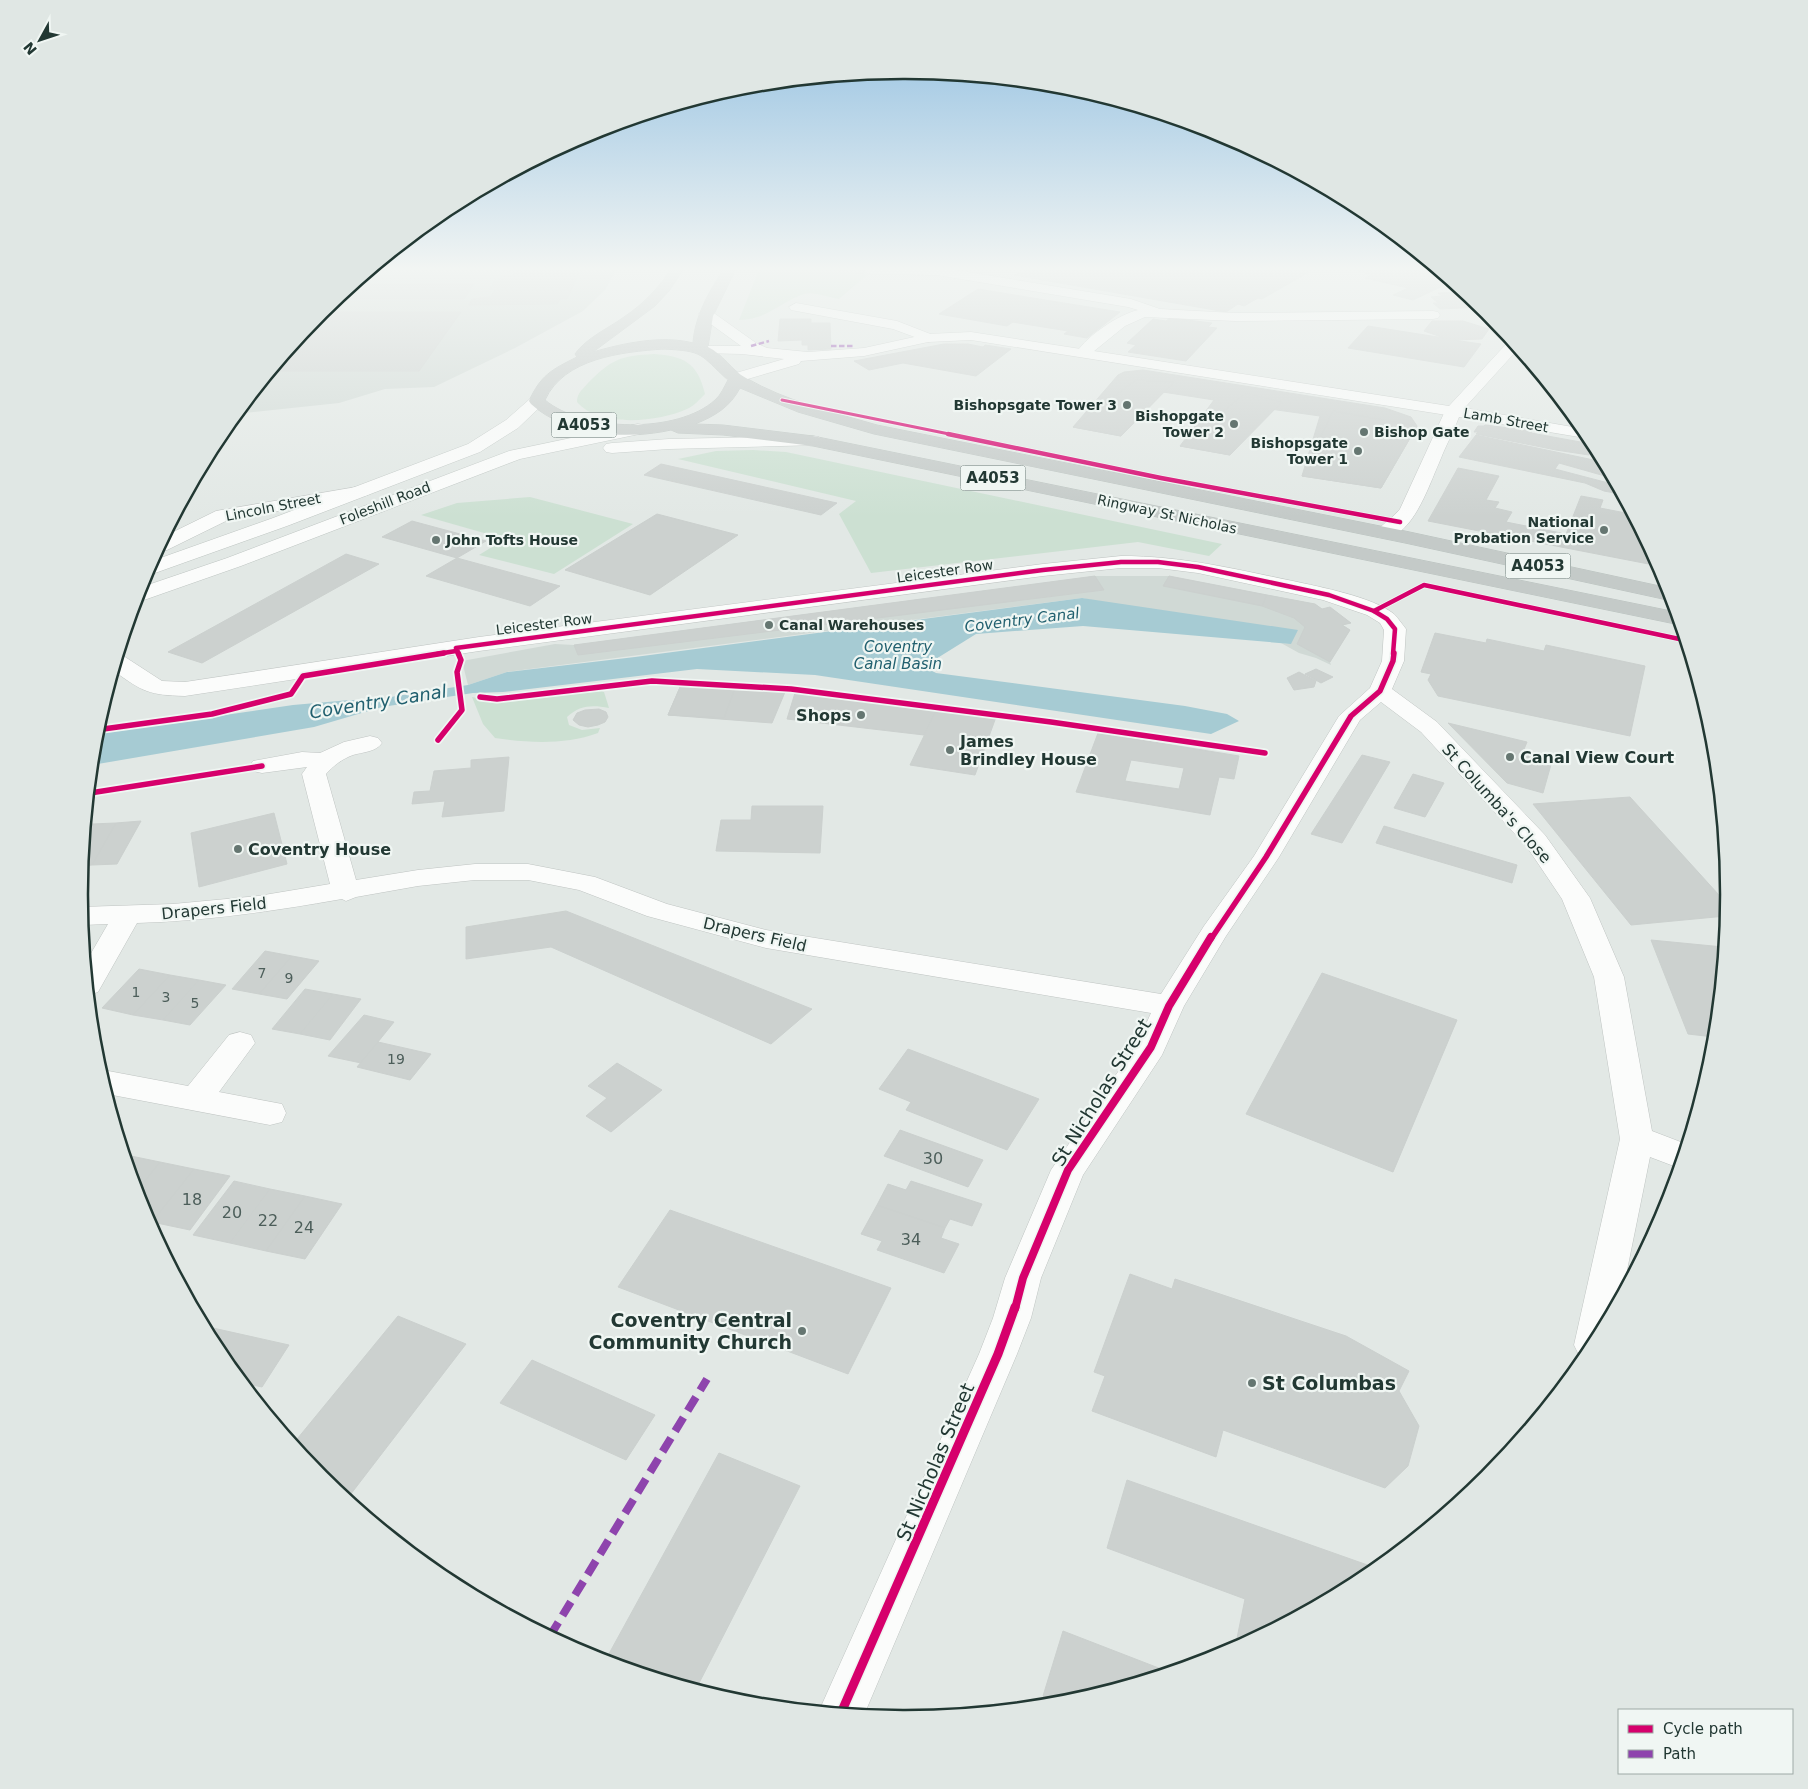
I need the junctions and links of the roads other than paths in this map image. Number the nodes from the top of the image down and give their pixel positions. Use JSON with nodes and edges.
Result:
{"nodes":[{"id":1,"x":586,"y":350,"type":"edge"},
{"id":2,"x":617,"y":350,"type":"edge"},
{"id":3,"x":704,"y":350,"type":"edge"},
{"id":4,"x":733,"y":350,"type":"edge"},
{"id":5,"x":761,"y":350,"type":"edge"},
{"id":6,"x":871,"y":350,"type":"edge"},
{"id":7,"x":1066,"y":350,"type":"edge"},
{"id":8,"x":1086,"y":350,"type":"edge"},
{"id":9,"x":1508,"y":350,"type":"edge"},
{"id":10,"x":764,"y":352,"type":"junction"},
{"id":11,"x":1083,"y":353,"type":"junction"},
{"id":12,"x":808,"y":357,"type":"junction"},
{"id":13,"x":572,"y":364,"type":"junction"},
{"id":14,"x":735,"y":379,"type":"junction"},
{"id":15,"x":537,"y":401,"type":"junction"},
{"id":16,"x":1452,"y":411,"type":"junction"},
{"id":17,"x":646,"y":428,"type":"junction"},
{"id":18,"x":1576,"y":433,"type":"edge"},
{"id":19,"x":813,"y":441,"type":"junction"},
{"id":20,"x":473,"y":470,"type":"junction"},
{"id":21,"x":362,"y":491,"type":"junction"},
{"id":22,"x":1395,"y":535,"type":"junction"},
{"id":23,"x":168,"y":542,"type":"edge"},
{"id":24,"x":1330,"y":547,"type":"junction"},
{"id":25,"x":157,"y":566,"type":"edge"},
{"id":26,"x":1655,"y":576,"type":"edge"},
{"id":27,"x":146,"y":593,"type":"edge"},
{"id":28,"x":1662,"y":593,"type":"edge"},
{"id":29,"x":1671,"y":618,"type":"edge"},
{"id":30,"x":1675,"y":629,"type":"edge"},
{"id":31,"x":121,"y":666,"type":"edge"},
{"id":32,"x":1387,"y":676,"type":"junction"},
{"id":33,"x":370,"y":743,"type":"dead end"},
{"id":34,"x":323,"y":761,"type":"junction"},
{"id":35,"x":262,"y":766,"type":"dead end"},
{"id":36,"x":346,"y":892,"type":"junction"},
{"id":37,"x":89,"y":916,"type":"edge"},
{"id":38,"x":128,"y":916,"type":"junction"},
{"id":39,"x":93,"y":977,"type":"edge"},
{"id":40,"x":1169,"y":1006,"type":"junction"},
{"id":41,"x":240,"y":1042,"type":"dead end"},
{"id":42,"x":111,"y":1083,"type":"edge"},
{"id":43,"x":195,"y":1099,"type":"junction"},
{"id":44,"x":270,"y":1113,"type":"dead end"},
{"id":45,"x":1636,"y":1139,"type":"junction"},
{"id":46,"x":1677,"y":1154,"type":"edge"},
{"id":47,"x":1599,"y":1320,"type":"edge"},
{"id":48,"x":843,"y":1708,"type":"edge"}],
"edges":[{"from":1,"to":13,"type":"highway","number":"A4053"},
{"from":2,"to":13,"type":"highway","number":"A4053"},
{"from":3,"to":14,"type":"highway","number":"A4053"},
{"from":4,"to":10,"type":"street"},
{"from":5,"to":10,"type":"street"},
{"from":6,"to":12,"type":"street","name":"Lamb Street"},
{"from":7,"to":11,"type":"street","name":"Lamb Street"},
{"from":8,"to":11,"type":"street"},
{"from":9,"to":16,"type":"street"},
{"from":10,"to":12,"type":"street"},
{"from":11,"to":16,"type":"street","name":"Lamb Street"},
{"from":12,"to":14,"type":"street"},
{"from":13,"to":15,"type":"highway","number":"A4053"},
{"from":14,"to":17,"type":"highway","number":"A4053"},
{"from":14,"to":22,"type":"highway","name":"Ringway St Nicholas","number":"A4053"},
{"from":15,"to":17,"type":"highway","number":"A4053"},
{"from":15,"to":21,"type":"street","name":"Foleshill Road"},
{"from":16,"to":18,"type":"street","name":"Lamb Street"},
{"from":16,"to":22,"type":"street"},
{"from":17,"to":19,"type":"highway","name":"Ringway St Nicholas","number":"A4053"},
{"from":17,"to":20,"type":"street","name":"Foleshill Road"},
{"from":19,"to":20,"type":"street"},
{"from":19,"to":24,"type":"highway","name":"Ringway St Nicholas","number":"A4053"},
{"from":20,"to":27,"type":"street","name":"Foleshill Road"},
{"from":21,"to":23,"type":"street","name":"Lincoln Street"},
{"from":21,"to":25,"type":"street","name":"Foleshill Road"},
{"from":22,"to":26,"type":"highway"},
{"from":22,"to":28,"type":"highway","name":"Ringway St Nicholas","number":"A4053"},
{"from":24,"to":29,"type":"highway","name":"Ringway St Nicholas","number":"A4053"},
{"from":24,"to":30,"type":"highway"},
{"from":31,"to":32,"type":"street","name":"Leicester Row"},
{"from":32,"to":40,"type":"street","name":"St Nicholas Street"},
{"from":32,"to":45,"type":"street","name":"St Columba's Close"},
{"from":33,"to":34,"type":"street"},
{"from":34,"to":35,"type":"street"},
{"from":34,"to":36,"type":"street"},
{"from":36,"to":38,"type":"street","name":"Drapers Field"},
{"from":36,"to":40,"type":"street","name":"Drapers Field"},
{"from":37,"to":38,"type":"street","name":"Drapers Field"},
{"from":38,"to":39,"type":"street"},
{"from":40,"to":48,"type":"street","name":"St Nicholas Street"},
{"from":41,"to":43,"type":"street"},
{"from":42,"to":43,"type":"street"},
{"from":43,"to":44,"type":"street"},
{"from":45,"to":46,"type":"street"},
{"from":45,"to":47,"type":"street","name":"St Columba's Close"}]}
